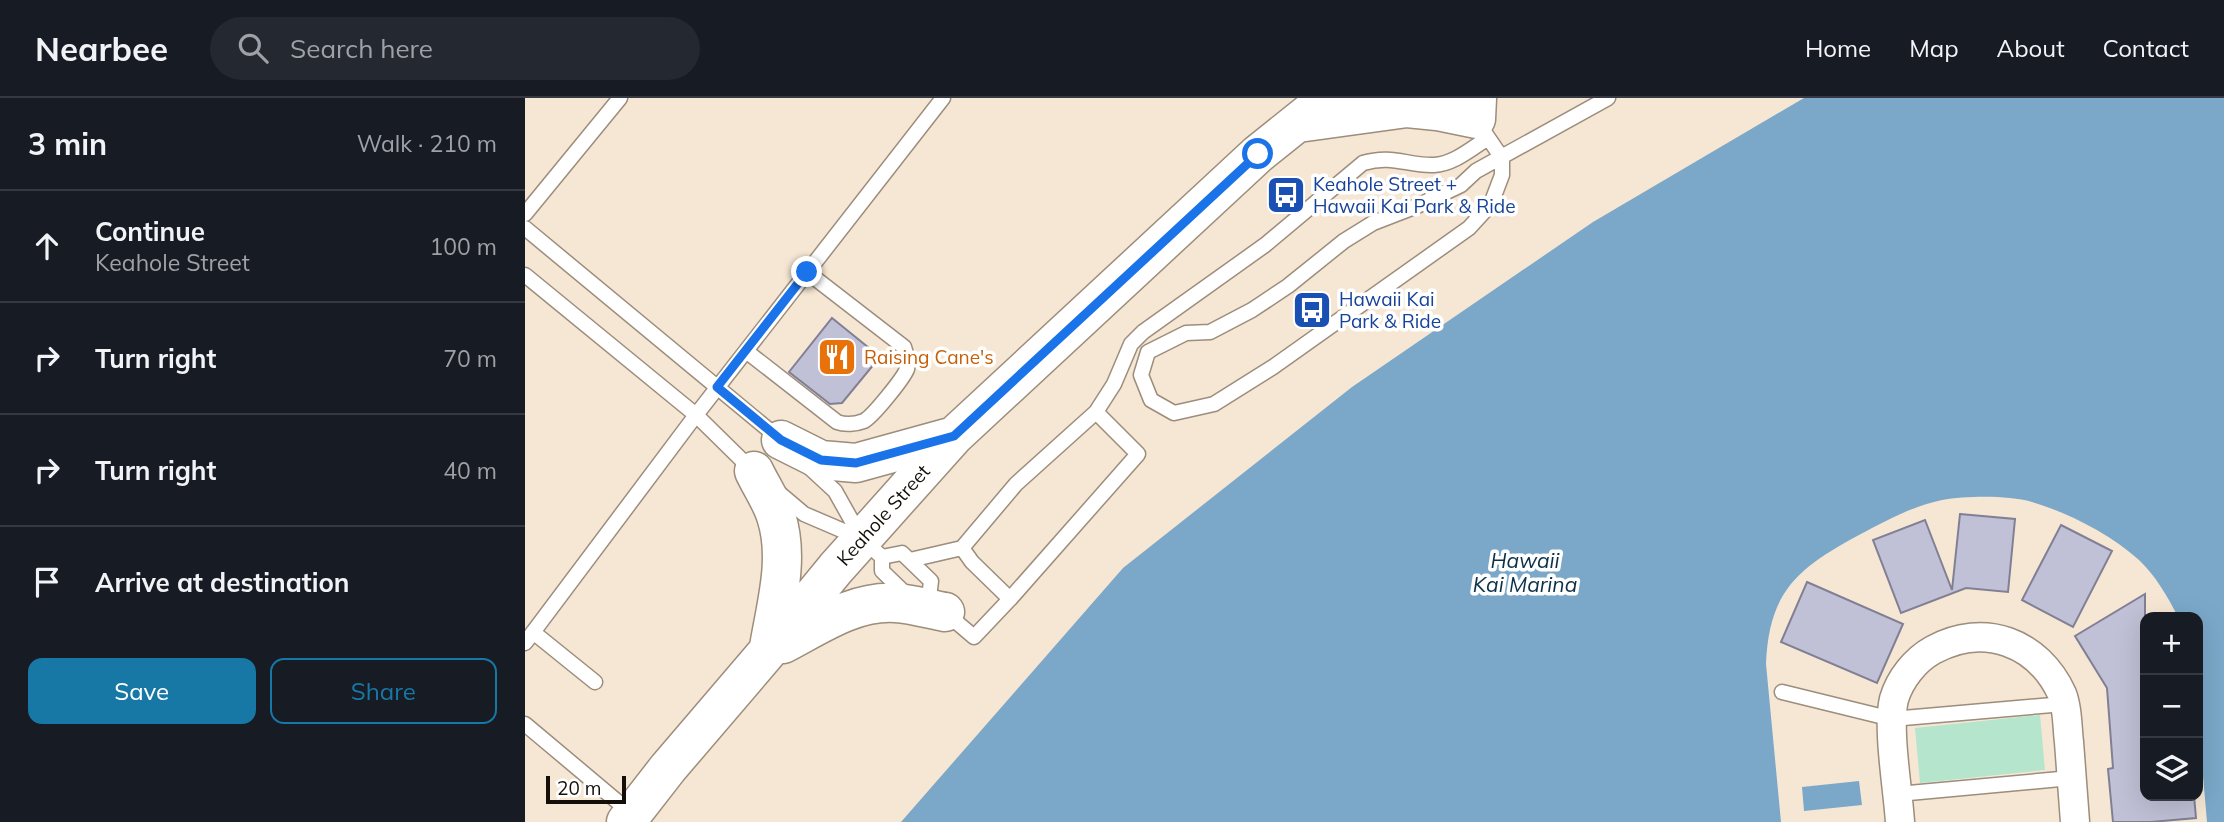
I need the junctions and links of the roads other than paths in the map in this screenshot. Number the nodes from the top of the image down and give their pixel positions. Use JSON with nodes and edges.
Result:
{"nodes":[{"id":1,"x":620,"y":98,"type":"edge"},
{"id":2,"x":943,"y":98,"type":"edge"},
{"id":3,"x":1328,"y":98,"type":"edge"},
{"id":4,"x":1608,"y":98,"type":"edge"},
{"id":5,"x":1303,"y":110,"type":"edge"},
{"id":6,"x":1476,"y":113,"type":"edge"},
{"id":7,"x":1502,"y":158,"type":"junction"},
{"id":8,"x":525,"y":215,"type":"edge"},
{"id":9,"x":525,"y":229,"type":"edge"},
{"id":10,"x":807,"y":272,"type":"junction"},
{"id":11,"x":525,"y":275,"type":"edge"},
{"id":12,"x":746,"y":351,"type":"junction"},
{"id":13,"x":717,"y":387,"type":"junction"},
{"id":14,"x":1096,"y":412,"type":"junction"},
{"id":15,"x":697,"y":415,"type":"junction"},
{"id":16,"x":954,"y":436,"type":"junction"},
{"id":17,"x":781,"y":440,"type":"junction"},
{"id":18,"x":754,"y":471,"type":"junction"},
{"id":19,"x":872,"y":548,"type":"junction"},
{"id":20,"x":963,"y":548,"type":"junction"},
{"id":21,"x":910,"y":560,"type":"junction"},
{"id":22,"x":1010,"y":599,"type":"junction"},
{"id":23,"x":937,"y":605,"type":"junction"},
{"id":24,"x":529,"y":638,"type":"edge"},
{"id":25,"x":768,"y":651,"type":"junction"},
{"id":26,"x":595,"y":682,"type":"dead end"},
{"id":27,"x":1781,"y":692,"type":"dead end"},
{"id":28,"x":2064,"y":704,"type":"junction"},
{"id":29,"x":1892,"y":719,"type":"junction"},
{"id":30,"x":525,"y":724,"type":"edge"},
{"id":31,"x":2071,"y":778,"type":"junction"},
{"id":32,"x":1898,"y":794,"type":"junction"},
{"id":33,"x":629,"y":818,"type":"edge"},
{"id":34,"x":1900,"y":822,"type":"edge"},
{"id":35,"x":2075,"y":822,"type":"edge"}],
"edges":[{"from":1,"to":8,"type":"lane"},
{"from":2,"to":10,"type":"lane"},
{"from":3,"to":5,"type":"main road","name":"Keahole Street"},
{"from":4,"to":7,"type":"lane"},
{"from":5,"to":6,"type":"main road"},
{"from":5,"to":16,"type":"main road","name":"Keahole Street"},
{"from":6,"to":7,"type":"lane"},
{"from":6,"to":14,"type":"lane"},
{"from":7,"to":7,"type":"lane"},
{"from":9,"to":13,"type":"lane"},
{"from":10,"to":12,"type":"lane"},
{"from":10,"to":12,"type":"lane"},
{"from":11,"to":15,"type":"lane"},
{"from":12,"to":13,"type":"lane"},
{"from":13,"to":15,"type":"lane"},
{"from":13,"to":17,"type":"lane"},
{"from":14,"to":20,"type":"lane"},
{"from":14,"to":22,"type":"lane"},
{"from":15,"to":18,"type":"lane"},
{"from":15,"to":24,"type":"lane"},
{"from":16,"to":17,"type":"main road"},
{"from":16,"to":19,"type":"main road","name":"Keahole Street"},
{"from":17,"to":19,"type":"lane"},
{"from":18,"to":19,"type":"lane"},
{"from":18,"to":25,"type":"main road"},
{"from":19,"to":21,"type":"lane"},
{"from":19,"to":23,"type":"lane"},
{"from":19,"to":25,"type":"main road","name":"Keahole Street"},
{"from":20,"to":21,"type":"lane"},
{"from":20,"to":22,"type":"lane"},
{"from":21,"to":23,"type":"lane"},
{"from":22,"to":23,"type":"lane"},
{"from":23,"to":25,"type":"main road"},
{"from":24,"to":26,"type":"lane"},
{"from":25,"to":33,"type":"main road","name":"Keahole Street"},
{"from":27,"to":29,"type":"lane"},
{"from":28,"to":29,"type":"lane"},
{"from":28,"to":29,"type":"street"},
{"from":28,"to":31,"type":"street"},
{"from":29,"to":32,"type":"street"},
{"from":30,"to":33,"type":"lane"},
{"from":31,"to":32,"type":"lane"},
{"from":31,"to":35,"type":"street"},
{"from":32,"to":34,"type":"street"}]}
